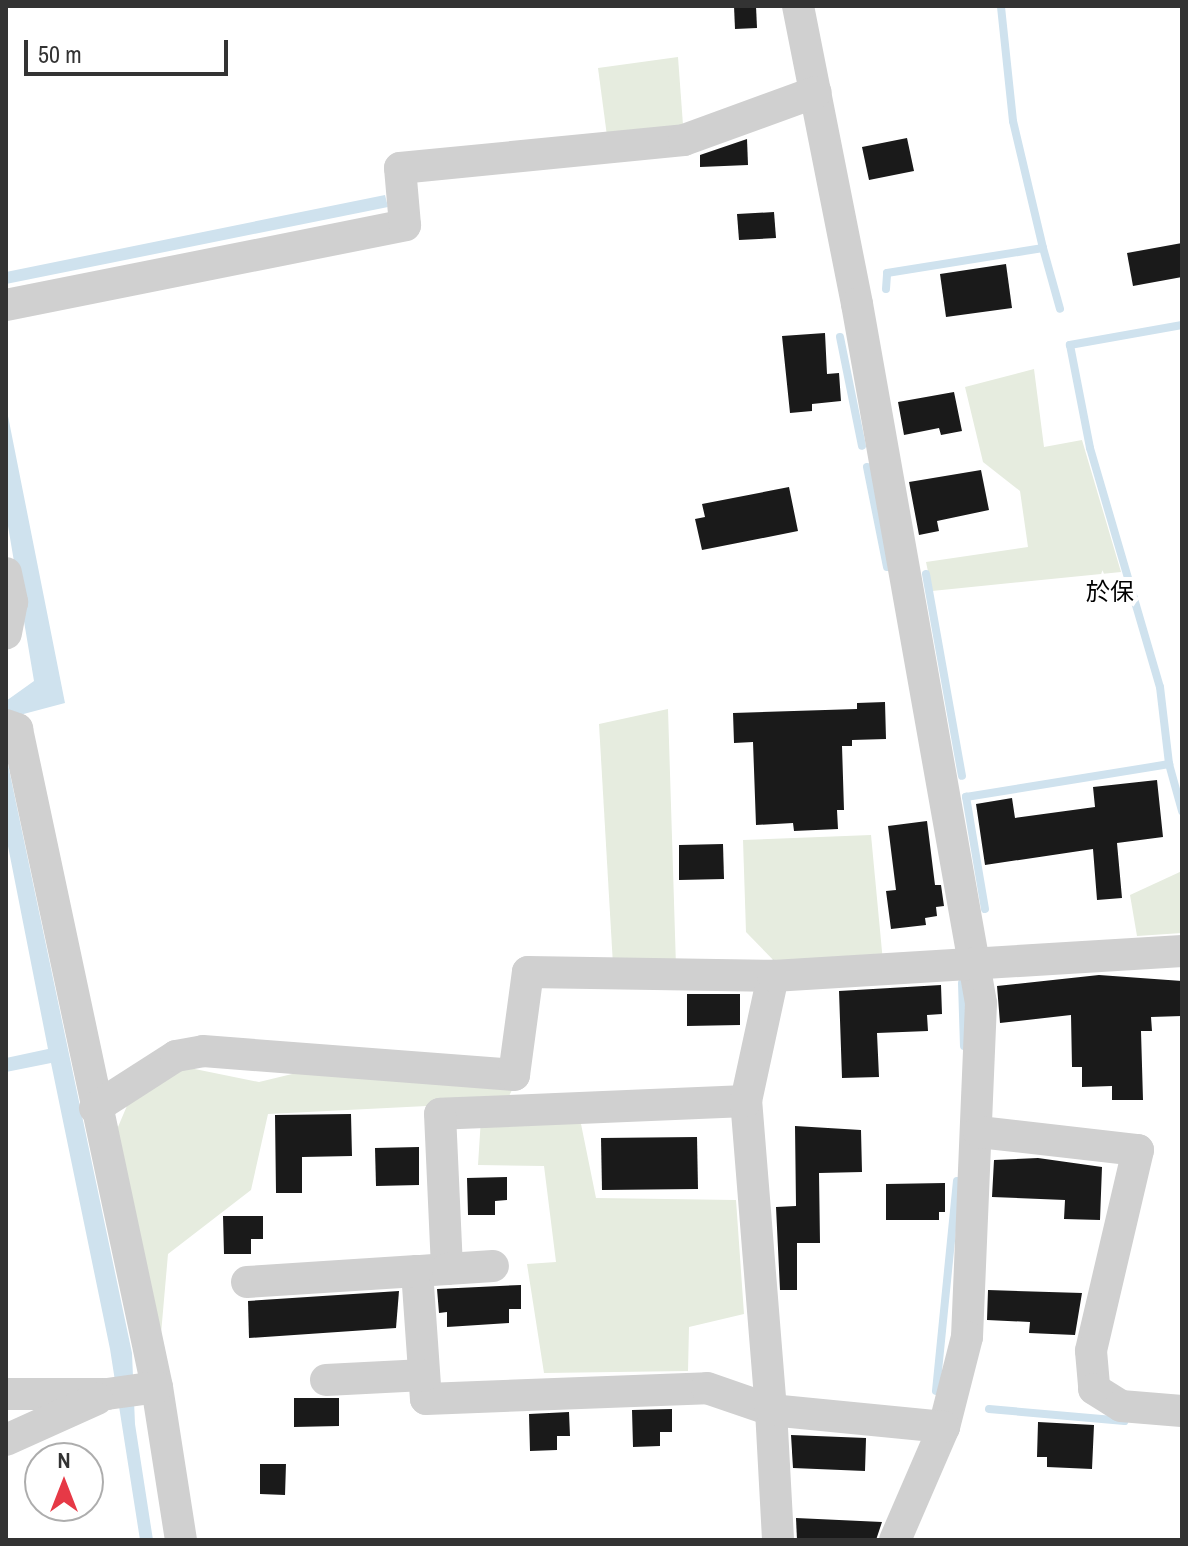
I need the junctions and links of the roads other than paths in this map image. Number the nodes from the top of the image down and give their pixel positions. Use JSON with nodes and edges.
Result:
{"nodes":[{"id":1,"x":798,"y":6,"type":"edge"},
{"id":2,"x":816,"y":92,"type":"junction"},
{"id":3,"x":6,"y":305,"type":"edge"},
{"id":4,"x":6,"y":573,"type":"edge"},
{"id":5,"x":6,"y":633,"type":"edge"},
{"id":6,"x":12,"y":727,"type":"edge"},
{"id":7,"x":1182,"y":951,"type":"edge"},
{"id":8,"x":977,"y":966,"type":"junction"},
{"id":9,"x":773,"y":976,"type":"junction"},
{"id":10,"x":746,"y":1101,"type":"junction"},
{"id":11,"x":95,"y":1108,"type":"junction"},
{"id":12,"x":979,"y":1132,"type":"junction"},
{"id":13,"x":493,"y":1266,"type":"dead end"},
{"id":14,"x":432,"y":1270,"type":"junction"},
{"id":15,"x":247,"y":1282,"type":"dead end"},
{"id":16,"x":424,"y":1375,"type":"junction"},
{"id":17,"x":326,"y":1380,"type":"dead end"},
{"id":18,"x":157,"y":1387,"type":"junction"},
{"id":19,"x":6,"y":1394,"type":"edge"},
{"id":20,"x":107,"y":1394,"type":"junction"},
{"id":21,"x":771,"y":1410,"type":"junction"},
{"id":22,"x":1182,"y":1411,"type":"edge"},
{"id":23,"x":944,"y":1427,"type":"junction"},
{"id":24,"x":6,"y":1440,"type":"edge"},
{"id":25,"x":181,"y":1540,"type":"edge"},
{"id":26,"x":778,"y":1540,"type":"edge"},
{"id":27,"x":895,"y":1540,"type":"edge"}],
"edges":[{"from":1,"to":2,"type":"street"},
{"from":2,"to":3,"type":"street"},
{"from":2,"to":8,"type":"street"},
{"from":4,"to":5,"type":"street"},
{"from":6,"to":11,"type":"street"},
{"from":7,"to":8,"type":"street"},
{"from":8,"to":9,"type":"street"},
{"from":8,"to":12,"type":"street"},
{"from":9,"to":10,"type":"street"},
{"from":9,"to":11,"type":"street"},
{"from":10,"to":14,"type":"street"},
{"from":10,"to":21,"type":"street"},
{"from":11,"to":18,"type":"street"},
{"from":12,"to":22,"type":"street"},
{"from":12,"to":23,"type":"street"},
{"from":13,"to":14,"type":"street"},
{"from":14,"to":15,"type":"street"},
{"from":14,"to":16,"type":"street"},
{"from":16,"to":17,"type":"street"},
{"from":16,"to":21,"type":"street"},
{"from":18,"to":20,"type":"street"},
{"from":18,"to":25,"type":"street"},
{"from":19,"to":20,"type":"street"},
{"from":20,"to":24,"type":"street"},
{"from":21,"to":23,"type":"street"},
{"from":21,"to":26,"type":"street"},
{"from":23,"to":27,"type":"street"}]}
